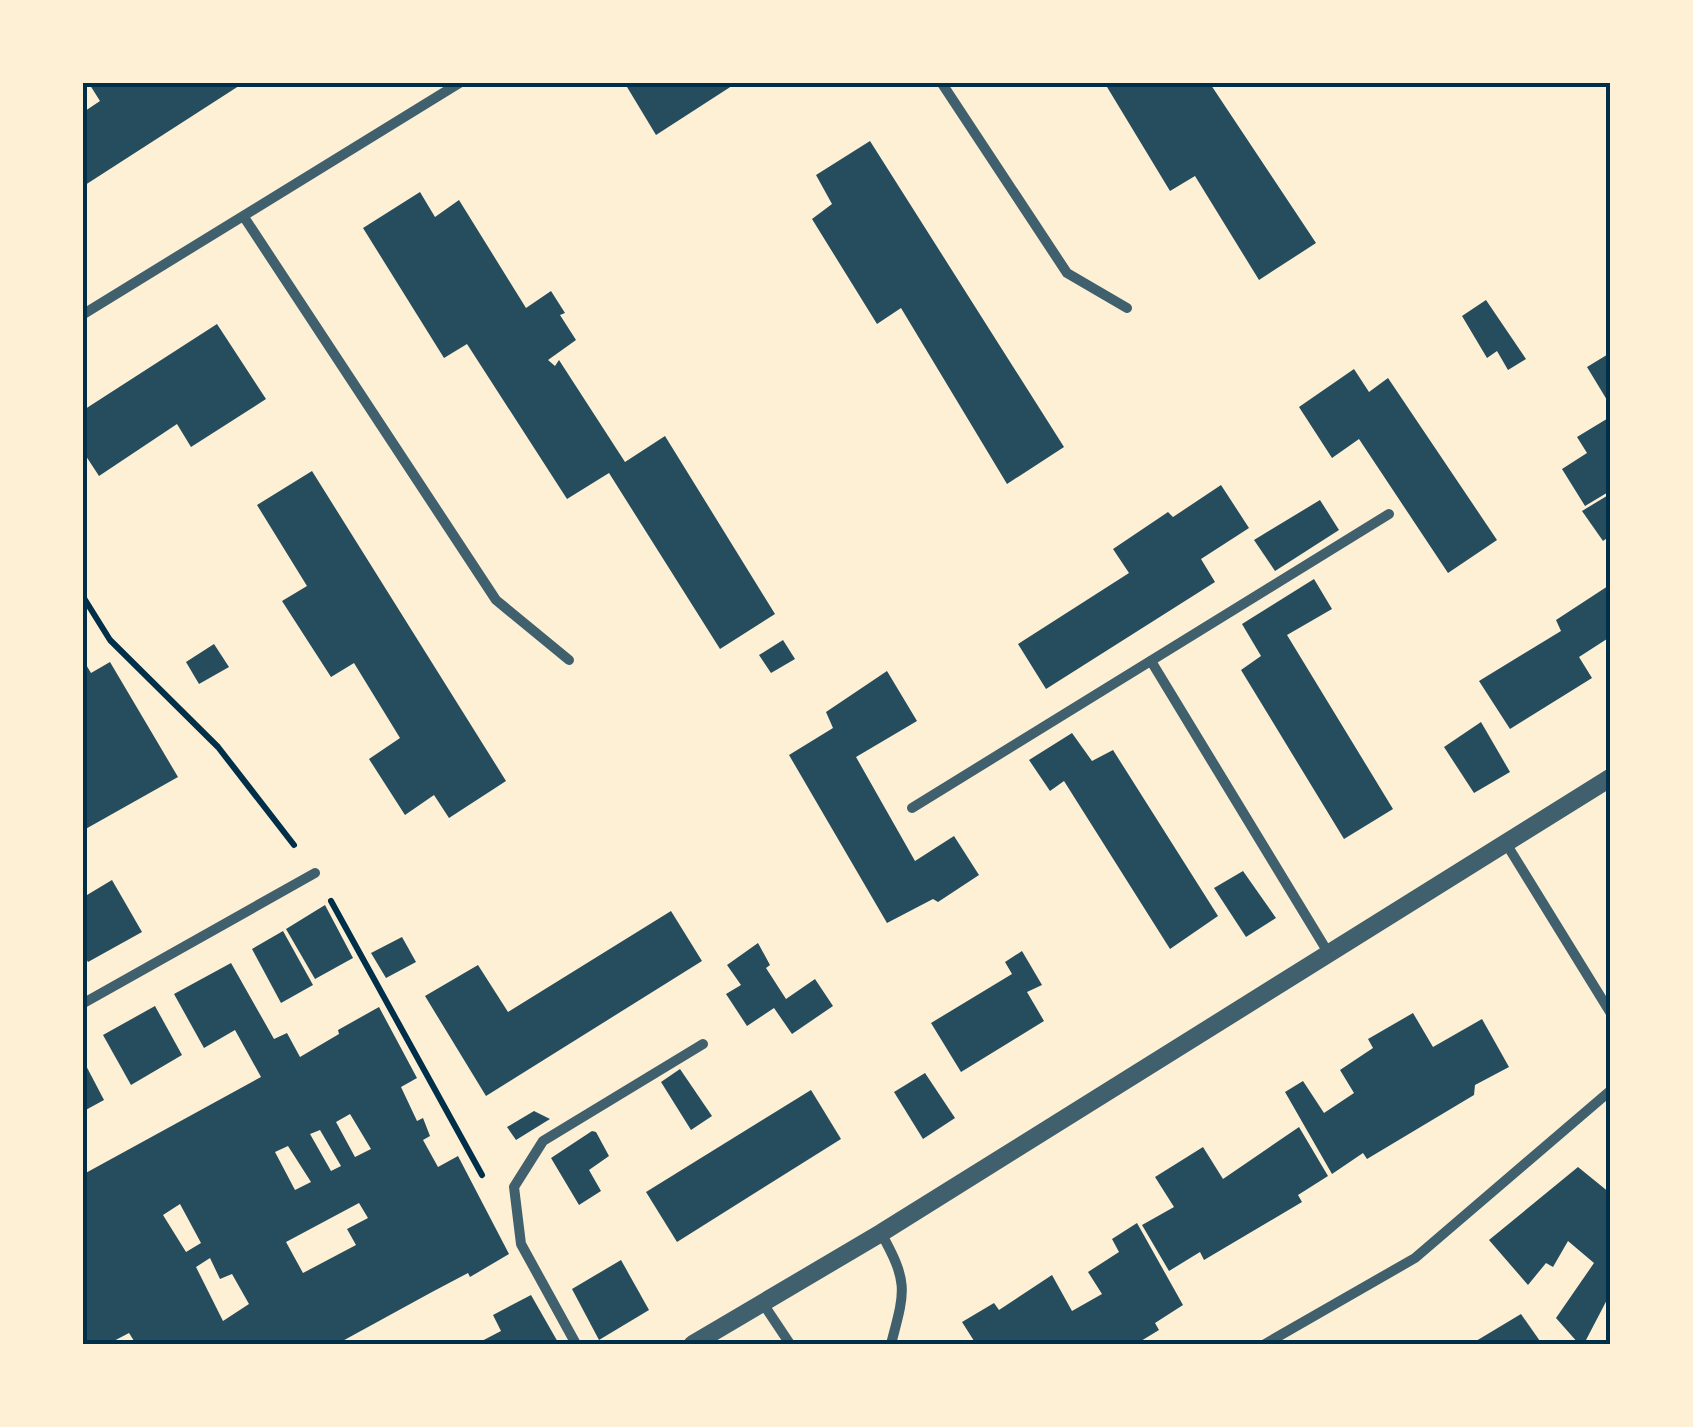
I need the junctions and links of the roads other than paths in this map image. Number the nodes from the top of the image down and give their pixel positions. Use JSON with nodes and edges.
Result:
{"nodes":[{"id":1,"x":461,"y":82,"type":"edge"},
{"id":2,"x":941,"y":82,"type":"edge"},
{"id":3,"x":244,"y":217,"type":"junction"},
{"id":4,"x":1128,"y":308,"type":"dead end"},
{"id":5,"x":82,"y":314,"type":"edge"},
{"id":6,"x":1389,"y":514,"type":"dead end"},
{"id":7,"x":569,"y":660,"type":"dead end"},
{"id":8,"x":1151,"y":661,"type":"junction"},
{"id":9,"x":1610,"y":778,"type":"edge"},
{"id":10,"x":912,"y":808,"type":"dead end"},
{"id":11,"x":1506,"y":845,"type":"junction"},
{"id":12,"x":315,"y":873,"type":"road end"},
{"id":13,"x":1329,"y":954,"type":"junction"},
{"id":14,"x":82,"y":1004,"type":"edge"},
{"id":15,"x":1610,"y":1012,"type":"edge"},
{"id":16,"x":703,"y":1044,"type":"dead end"},
{"id":17,"x":1610,"y":1091,"type":"edge"},
{"id":18,"x":881,"y":1233,"type":"junction"},
{"id":19,"x":764,"y":1305,"type":"junction"},
{"id":20,"x":576,"y":1344,"type":"edge"},
{"id":21,"x":693,"y":1344,"type":"edge"},
{"id":22,"x":790,"y":1344,"type":"edge"},
{"id":23,"x":891,"y":1344,"type":"edge"},
{"id":24,"x":1265,"y":1344,"type":"edge"}],
"edges":[{"from":1,"to":3,"type":"street"},
{"from":2,"to":4,"type":"street"},
{"from":3,"to":5,"type":"street"},
{"from":3,"to":7,"type":"street"},
{"from":6,"to":8,"type":"street"},
{"from":8,"to":10,"type":"street"},
{"from":8,"to":13,"type":"street"},
{"from":9,"to":11,"type":"street"},
{"from":11,"to":13,"type":"street"},
{"from":11,"to":15,"type":"street"},
{"from":12,"to":14,"type":"street"},
{"from":13,"to":18,"type":"street"},
{"from":16,"to":20,"type":"street"},
{"from":17,"to":24,"type":"street"},
{"from":18,"to":19,"type":"street"},
{"from":18,"to":23,"type":"street"},
{"from":19,"to":21,"type":"street"},
{"from":19,"to":22,"type":"street"}]}
